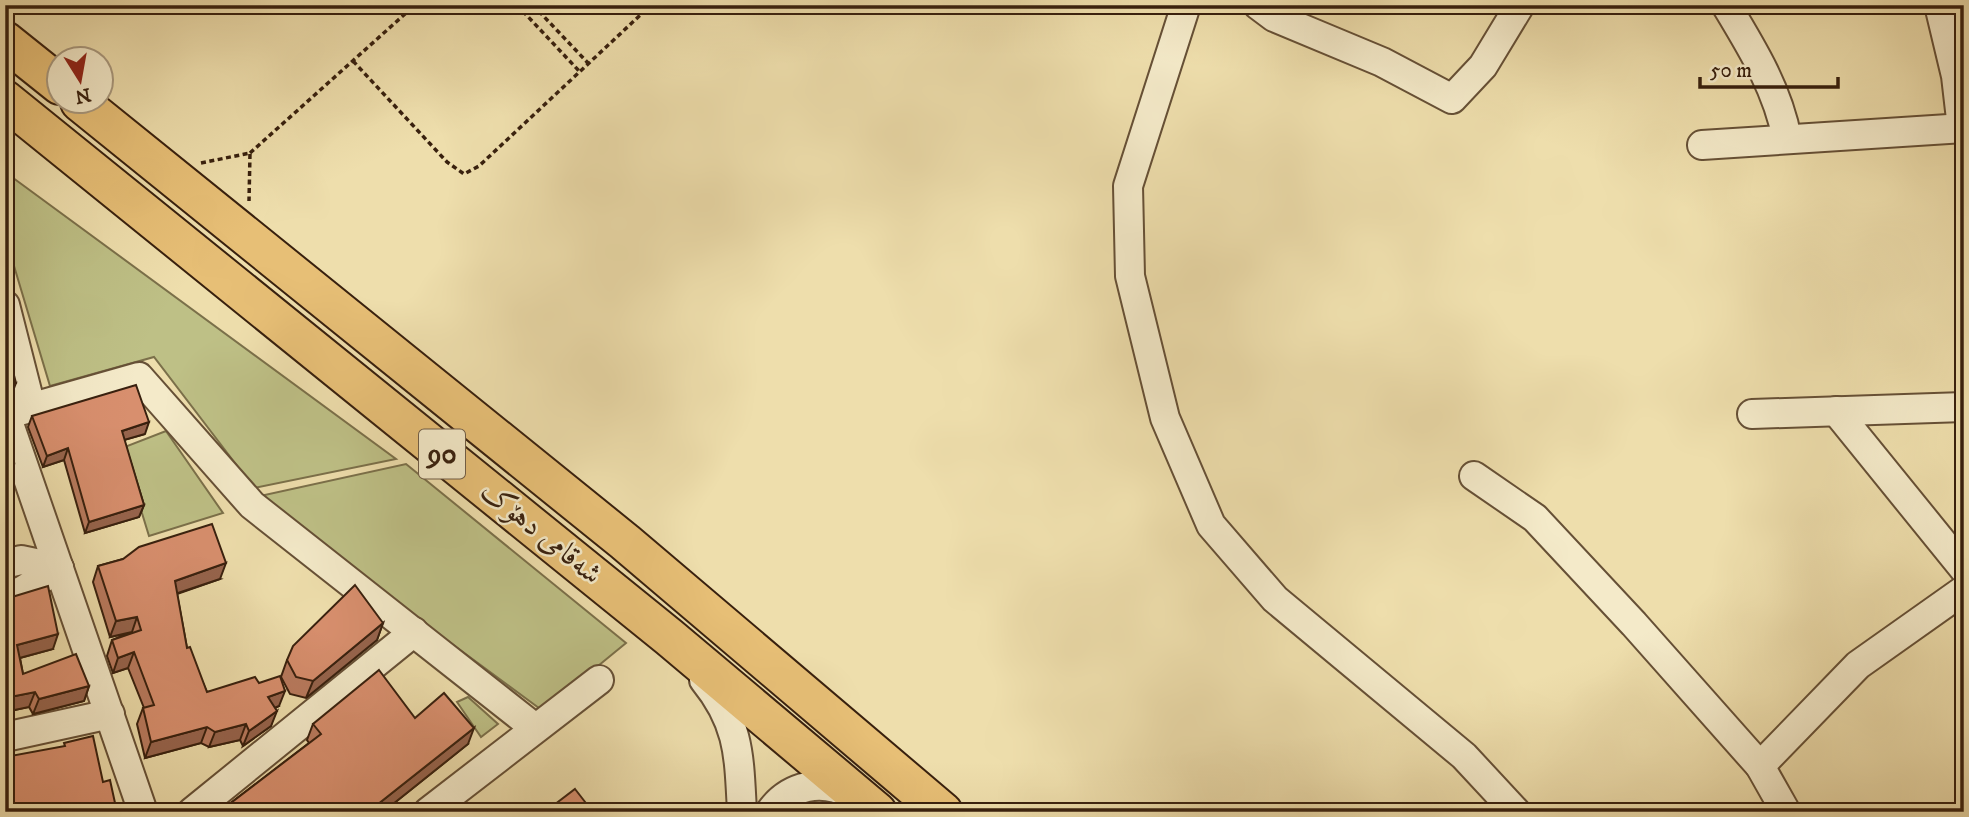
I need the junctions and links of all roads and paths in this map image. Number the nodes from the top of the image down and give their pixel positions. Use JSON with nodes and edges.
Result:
{"nodes":[{"id":1,"x":415,"y":5,"type":"edge"},
{"id":2,"x":517,"y":5,"type":"edge"},
{"id":3,"x":533,"y":5,"type":"edge"},
{"id":4,"x":652,"y":5,"type":"edge"},
{"id":5,"x":1186,"y":5,"type":"edge"},
{"id":6,"x":1258,"y":5,"type":"edge"},
{"id":7,"x":1520,"y":5,"type":"edge"},
{"id":8,"x":1726,"y":5,"type":"edge"},
{"id":9,"x":1939,"y":5,"type":"edge"},
{"id":10,"x":5,"y":41,"type":"edge"},
{"id":11,"x":353,"y":61,"type":"junction"},
{"id":12,"x":588,"y":63,"type":"junction"},
{"id":13,"x":579,"y":72,"type":"junction"},
{"id":14,"x":46,"y":74,"type":"edge"},
{"id":15,"x":5,"y":100,"type":"edge"},
{"id":16,"x":46,"y":111,"type":"edge"},
{"id":17,"x":97,"y":116,"type":"edge"},
{"id":18,"x":36,"y":123,"type":"junction"},
{"id":19,"x":1963,"y":128,"type":"edge"},
{"id":20,"x":1787,"y":139,"type":"junction"},
{"id":21,"x":1702,"y":145,"type":"dead end"},
{"id":22,"x":250,"y":153,"type":"junction"},
{"id":23,"x":163,"y":169,"type":"junction"},
{"id":24,"x":252,"y":241,"type":"junction"},
{"id":25,"x":5,"y":304,"type":"edge"},
{"id":26,"x":1964,"y":407,"type":"edge"},
{"id":27,"x":1836,"y":411,"type":"junction"},
{"id":28,"x":14,"y":413,"type":"edge"},
{"id":29,"x":1752,"y":414,"type":"dead end"},
{"id":30,"x":1474,"y":476,"type":"dead end"},
{"id":31,"x":5,"y":564,"type":"edge"},
{"id":32,"x":59,"y":568,"type":"junction"},
{"id":33,"x":1964,"y":569,"type":"edge"},
{"id":34,"x":1964,"y":590,"type":"edge"},
{"id":35,"x":5,"y":596,"type":"edge"},
{"id":36,"x":414,"y":632,"type":"junction"},
{"id":37,"x":669,"y":637,"type":"junction"},
{"id":38,"x":599,"y":680,"type":"dead end"},
{"id":39,"x":110,"y":714,"type":"junction"},
{"id":40,"x":535,"y":728,"type":"junction"},
{"id":41,"x":5,"y":737,"type":"edge"},
{"id":42,"x":1760,"y":766,"type":"junction"},
{"id":43,"x":143,"y":812,"type":"edge"},
{"id":44,"x":192,"y":812,"type":"edge"},
{"id":45,"x":428,"y":812,"type":"edge"},
{"id":46,"x":742,"y":812,"type":"edge"},
{"id":47,"x":770,"y":812,"type":"edge"},
{"id":48,"x":876,"y":812,"type":"edge"},
{"id":49,"x":943,"y":812,"type":"edge"},
{"id":50,"x":1516,"y":812,"type":"edge"},
{"id":51,"x":1786,"y":812,"type":"edge"}],
"edges":[{"from":1,"to":11,"type":"path"},
{"from":2,"to":13,"type":"path"},
{"from":3,"to":12,"type":"path"},
{"from":4,"to":12,"type":"path"},
{"from":5,"to":50,"type":"street"},
{"from":6,"to":7,"type":"street"},
{"from":8,"to":20,"type":"street"},
{"from":9,"to":19,"type":"street"},
{"from":10,"to":14,"type":"highway"},
{"from":11,"to":13,"type":"path"},
{"from":11,"to":22,"type":"path"},
{"from":12,"to":13,"type":"path"},
{"from":15,"to":18,"type":"highway","name":"شەقامی دهۆک","number":"90"},
{"from":16,"to":18,"type":"highway"},
{"from":17,"to":23,"type":"highway","name":"شەقامی دهۆک","number":"90"},
{"from":18,"to":37,"type":"highway","name":"شەقامی دهۆک","number":"90"},
{"from":19,"to":20,"type":"street"},
{"from":20,"to":21,"type":"street"},
{"from":22,"to":23,"type":"path"},
{"from":22,"to":24,"type":"path"},
{"from":23,"to":24,"type":"highway","name":"شەقامی دهۆک","number":"90"},
{"from":24,"to":49,"type":"highway","name":"شەقامی دهۆک","number":"90"},
{"from":25,"to":28,"type":"street"},
{"from":26,"to":27,"type":"street"},
{"from":27,"to":29,"type":"street"},
{"from":27,"to":33,"type":"street"},
{"from":28,"to":32,"type":"street"},
{"from":28,"to":36,"type":"street"},
{"from":30,"to":42,"type":"street"},
{"from":31,"to":32,"type":"street"},
{"from":32,"to":35,"type":"street"},
{"from":32,"to":39,"type":"street"},
{"from":34,"to":42,"type":"street"},
{"from":36,"to":40,"type":"street"},
{"from":36,"to":44,"type":"street"},
{"from":37,"to":46,"type":"street"},
{"from":37,"to":48,"type":"highway","name":"شەقامی دهۆک","number":"90"},
{"from":38,"to":40,"type":"street"},
{"from":39,"to":41,"type":"street"},
{"from":39,"to":43,"type":"street"},
{"from":40,"to":45,"type":"street"},
{"from":42,"to":51,"type":"street"},
{"from":47,"to":48,"type":"street"}]}
